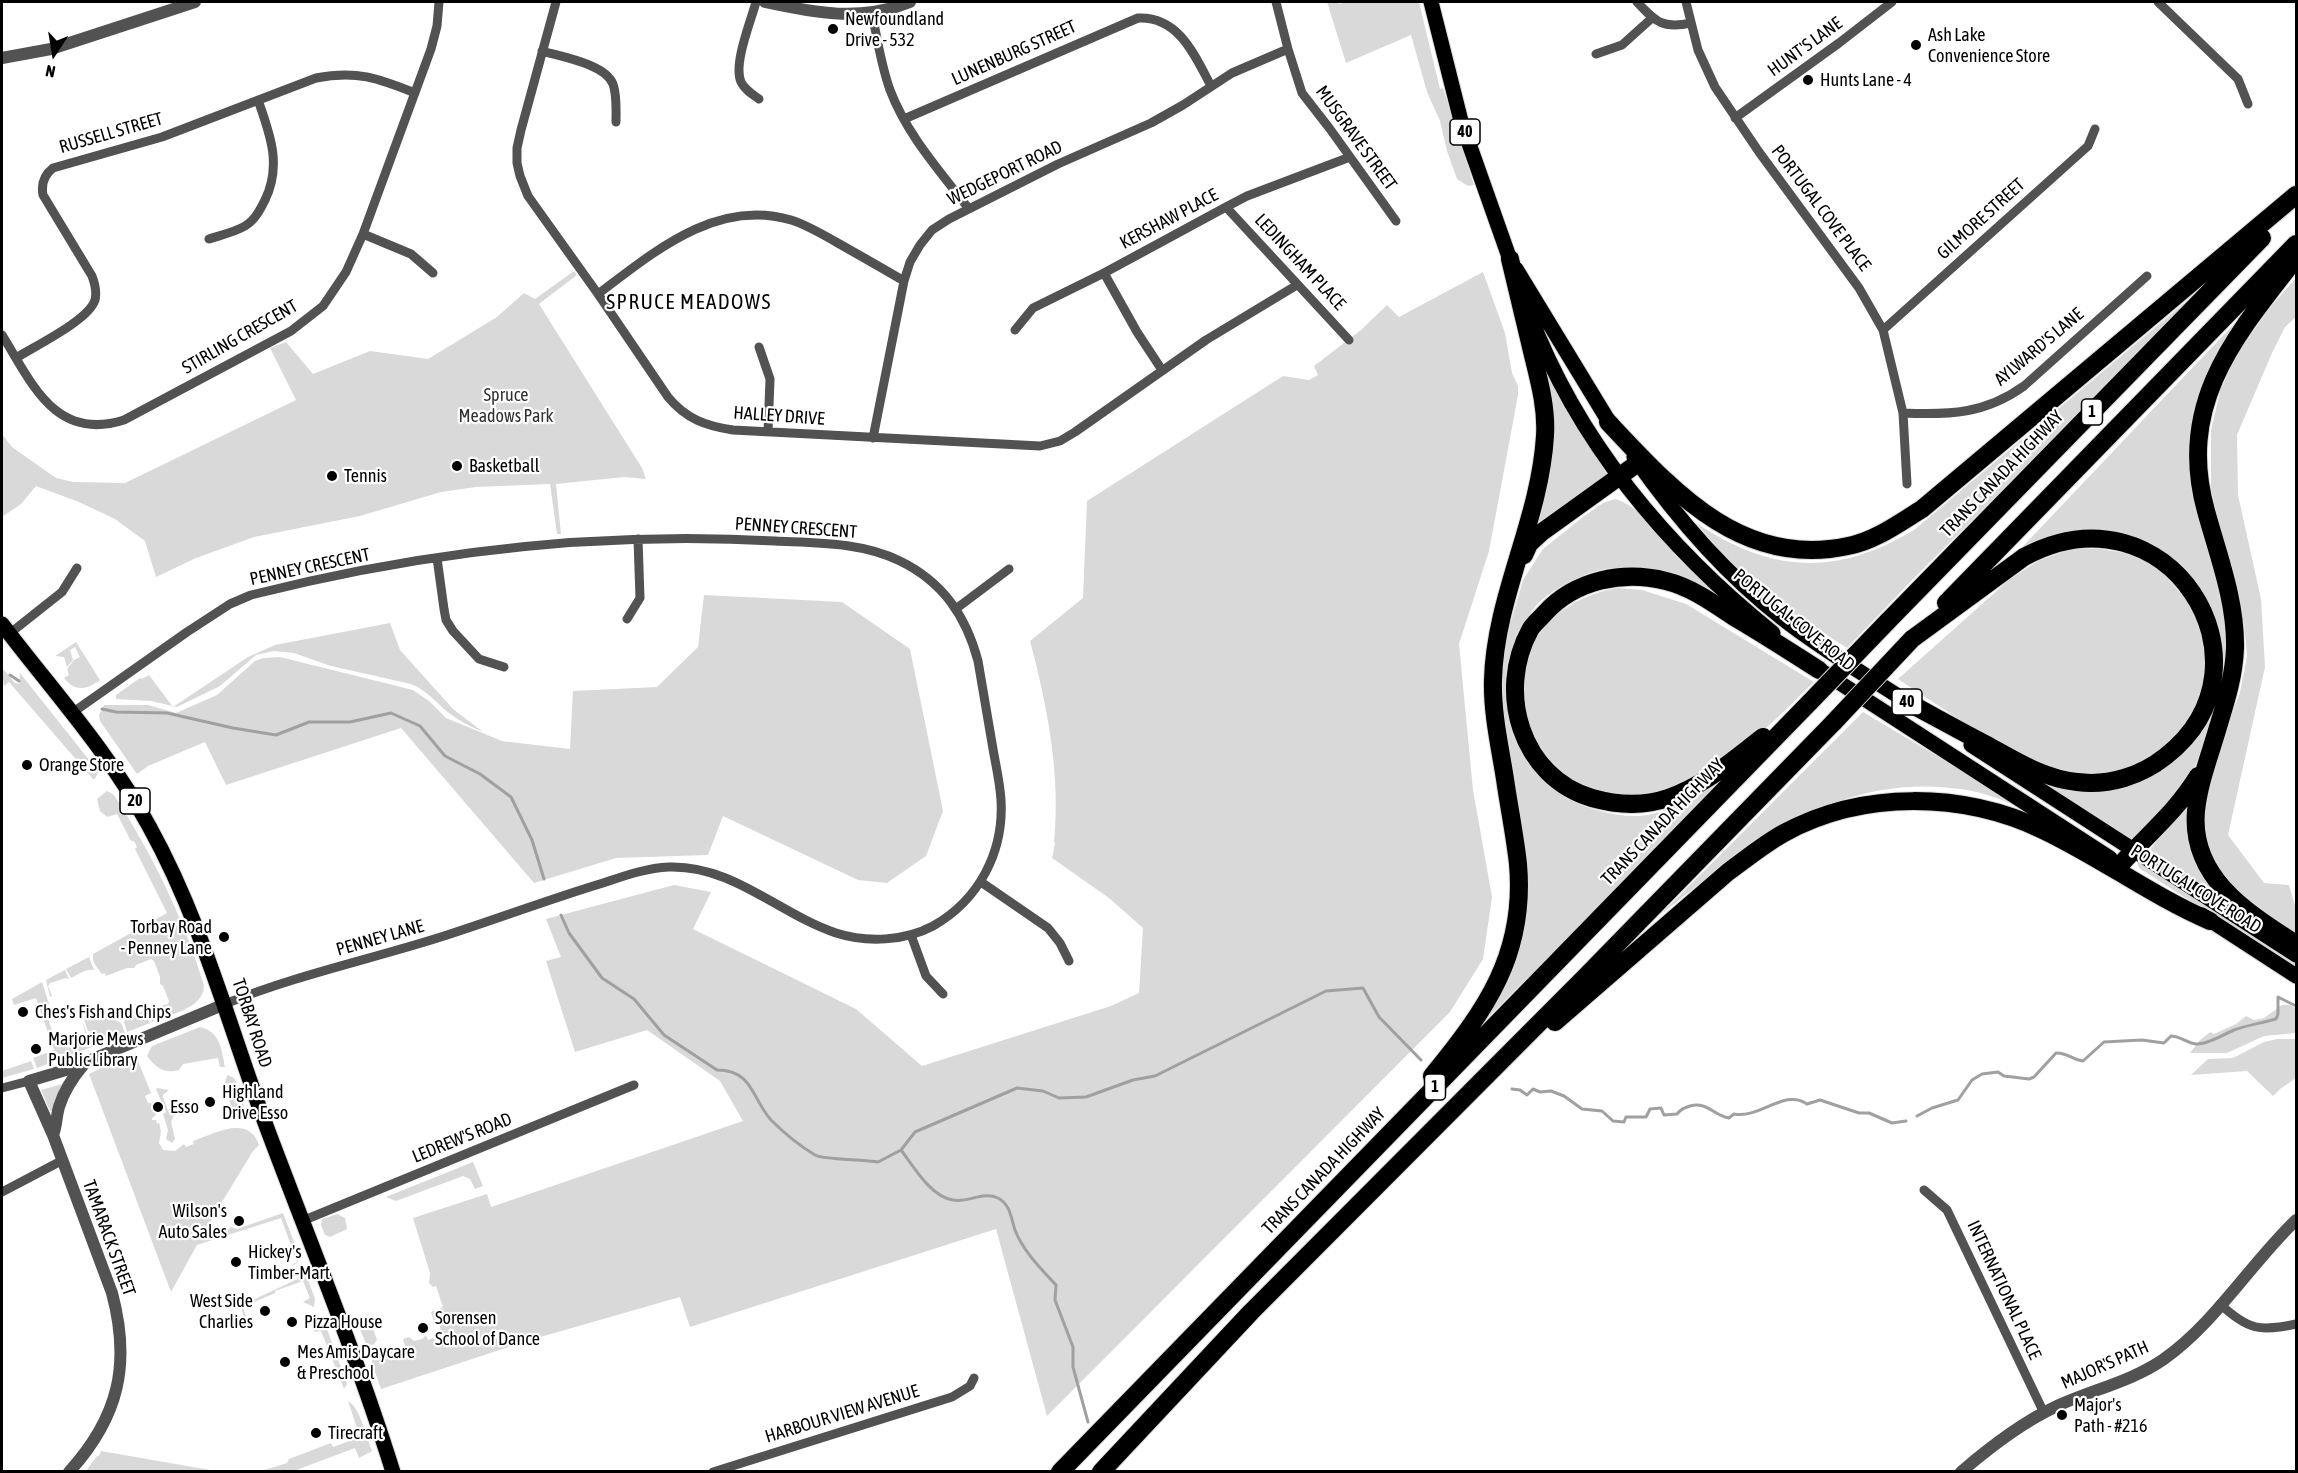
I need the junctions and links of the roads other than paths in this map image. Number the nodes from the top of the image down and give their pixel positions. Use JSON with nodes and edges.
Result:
{"nodes":[{"id":1,"x":189,"y":2,"type":"edge"},
{"id":2,"x":439,"y":2,"type":"edge"},
{"id":3,"x":556,"y":2,"type":"edge"},
{"id":4,"x":756,"y":2,"type":"edge"},
{"id":5,"x":765,"y":2,"type":"edge"},
{"id":6,"x":910,"y":2,"type":"edge"},
{"id":7,"x":1276,"y":2,"type":"edge"},
{"id":8,"x":1431,"y":2,"type":"edge"},
{"id":9,"x":1636,"y":2,"type":"edge"},
{"id":10,"x":1686,"y":2,"type":"edge"},
{"id":11,"x":1892,"y":2,"type":"edge"},
{"id":12,"x":2158,"y":2,"type":"edge"},
{"id":13,"x":872,"y":13,"type":"junction"},
{"id":14,"x":1652,"y":18,"type":"junction"},
{"id":15,"x":1691,"y":23,"type":"junction"},
{"id":16,"x":1288,"y":49,"type":"junction"},
{"id":17,"x":542,"y":51,"type":"junction"},
{"id":18,"x":1596,"y":54,"type":"dead end"},
{"id":19,"x":2,"y":58,"type":"edge"},
{"id":20,"x":1211,"y":86,"type":"junction"},
{"id":21,"x":415,"y":93,"type":"junction"},
{"id":22,"x":759,"y":99,"type":"dead end"},
{"id":23,"x":258,"y":100,"type":"junction"},
{"id":24,"x":2248,"y":104,"type":"dead end"},
{"id":25,"x":1735,"y":118,"type":"junction"},
{"id":26,"x":904,"y":119,"type":"junction"},
{"id":27,"x":616,"y":122,"type":"dead end"},
{"id":28,"x":2095,"y":129,"type":"dead end"},
{"id":29,"x":1350,"y":157,"type":"junction"},
{"id":30,"x":2296,"y":195,"type":"edge"},
{"id":31,"x":2296,"y":202,"type":"edge"},
{"id":32,"x":1226,"y":207,"type":"junction"},
{"id":33,"x":969,"y":209,"type":"junction"},
{"id":34,"x":1396,"y":221,"type":"dead end"},
{"id":35,"x":363,"y":234,"type":"junction"},
{"id":36,"x":209,"y":238,"type":"dead end"},
{"id":37,"x":2296,"y":244,"type":"edge"},
{"id":38,"x":2296,"y":258,"type":"edge"},
{"id":39,"x":1509,"y":259,"type":"junction"},
{"id":40,"x":434,"y":273,"type":"dead end"},
{"id":41,"x":1104,"y":273,"type":"junction"},
{"id":42,"x":2146,"y":276,"type":"dead end"},
{"id":43,"x":904,"y":281,"type":"junction"},
{"id":44,"x":1297,"y":285,"type":"junction"},
{"id":45,"x":598,"y":294,"type":"junction"},
{"id":46,"x":1015,"y":330,"type":"dead end"},
{"id":47,"x":1882,"y":330,"type":"junction"},
{"id":48,"x":2,"y":335,"type":"edge"},
{"id":49,"x":1349,"y":340,"type":"dead end"},
{"id":50,"x":759,"y":347,"type":"dead end"},
{"id":51,"x":16,"y":358,"type":"junction"},
{"id":52,"x":1162,"y":370,"type":"junction"},
{"id":53,"x":1903,"y":413,"type":"junction"},
{"id":54,"x":1608,"y":422,"type":"junction"},
{"id":55,"x":768,"y":432,"type":"junction"},
{"id":56,"x":873,"y":438,"type":"junction"},
{"id":57,"x":1638,"y":464,"type":"junction"},
{"id":58,"x":1618,"y":477,"type":"junction"},
{"id":59,"x":1907,"y":484,"type":"dead end"},
{"id":60,"x":638,"y":539,"type":"junction"},
{"id":61,"x":437,"y":558,"type":"junction"},
{"id":62,"x":77,"y":568,"type":"dead end"},
{"id":63,"x":1009,"y":569,"type":"dead end"},
{"id":64,"x":1513,"y":581,"type":"junction"},
{"id":65,"x":957,"y":608,"type":"junction"},
{"id":66,"x":627,"y":619,"type":"dead end"},
{"id":67,"x":5,"y":629,"type":"edge"},
{"id":68,"x":1912,"y":639,"type":"junction"},
{"id":69,"x":504,"y":667,"type":"dead end"},
{"id":70,"x":1819,"y":670,"type":"junction"},
{"id":71,"x":1810,"y":702,"type":"junction"},
{"id":72,"x":1909,"y":703,"type":"junction"},
{"id":73,"x":72,"y":713,"type":"junction"},
{"id":74,"x":2209,"y":759,"type":"junction"},
{"id":75,"x":2135,"y":849,"type":"junction"},
{"id":76,"x":2121,"y":864,"type":"junction"},
{"id":77,"x":981,"y":882,"type":"junction"},
{"id":78,"x":543,"y":903,"type":"joint"},
{"id":79,"x":2210,"y":921,"type":"junction"},
{"id":80,"x":911,"y":935,"type":"junction"},
{"id":81,"x":2296,"y":944,"type":"edge"},
{"id":82,"x":2296,"y":955,"type":"edge"},
{"id":83,"x":1069,"y":961,"type":"dead end"},
{"id":84,"x":2296,"y":976,"type":"edge"},
{"id":85,"x":943,"y":994,"type":"dead end"},
{"id":86,"x":225,"y":1004,"type":"junction"},
{"id":87,"x":1502,"y":1058,"type":"junction"},
{"id":88,"x":85,"y":1062,"type":"junction"},
{"id":89,"x":29,"y":1081,"type":"junction"},
{"id":90,"x":634,"y":1085,"type":"dead end"},
{"id":91,"x":2,"y":1088,"type":"edge"},
{"id":92,"x":52,"y":1135,"type":"junction"},
{"id":93,"x":61,"y":1161,"type":"junction"},
{"id":94,"x":1353,"y":1171,"type":"junction"},
{"id":95,"x":1924,"y":1190,"type":"dead end"},
{"id":96,"x":2,"y":1191,"type":"edge"},
{"id":97,"x":2296,"y":1220,"type":"edge"},
{"id":98,"x":302,"y":1221,"type":"junction"},
{"id":99,"x":2220,"y":1305,"type":"junction"},
{"id":100,"x":2296,"y":1324,"type":"edge"},
{"id":101,"x":974,"y":1378,"type":"dead end"},
{"id":102,"x":2044,"y":1413,"type":"junction"},
{"id":103,"x":69,"y":1472,"type":"edge"},
{"id":104,"x":393,"y":1472,"type":"edge"},
{"id":105,"x":713,"y":1472,"type":"edge"},
{"id":106,"x":1060,"y":1472,"type":"edge"},
{"id":107,"x":1101,"y":1472,"type":"edge"},
{"id":108,"x":1961,"y":1472,"type":"edge"}],
"edges":[{"from":1,"to":19,"type":"street"},
{"from":2,"to":21,"type":"street","name":"STIRLING CRESCENT"},
{"from":3,"to":17,"type":"street","name":"HALLEY DRIVE"},
{"from":4,"to":22,"type":"street"},
{"from":5,"to":13,"type":"street"},
{"from":6,"to":13,"type":"street"},
{"from":7,"to":16,"type":"street","name":"MUSGRAVE STREET"},
{"from":8,"to":39,"type":"main road","name":"PORTUGAL COVE ROAD","number":"40"},
{"from":9,"to":14,"type":"street"},
{"from":10,"to":15,"type":"street","name":"PORTUGAL COVE PLACE"},
{"from":11,"to":25,"type":"street","name":"HUNT'S LANE"},
{"from":12,"to":24,"type":"street"},
{"from":13,"to":26,"type":"street"},
{"from":14,"to":15,"type":"street"},
{"from":14,"to":18,"type":"street"},
{"from":15,"to":25,"type":"street","name":"PORTUGAL COVE PLACE"},
{"from":16,"to":20,"type":"street","name":"WEDGEPORT ROAD"},
{"from":16,"to":29,"type":"street","name":"MUSGRAVE STREET"},
{"from":17,"to":27,"type":"street"},
{"from":17,"to":45,"type":"street","name":"HALLEY DRIVE"},
{"from":20,"to":26,"type":"street","name":"LUNENBURG STREET"},
{"from":20,"to":33,"type":"street","name":"WEDGEPORT ROAD"},
{"from":21,"to":23,"type":"street","name":"RUSSELL STREET"},
{"from":21,"to":35,"type":"street","name":"STIRLING CRESCENT"},
{"from":23,"to":36,"type":"street"},
{"from":23,"to":51,"type":"street","name":"RUSSELL STREET"},
{"from":25,"to":47,"type":"street","name":"PORTUGAL COVE PLACE"},
{"from":26,"to":33,"type":"street"},
{"from":28,"to":47,"type":"street","name":"GILMORE STREET"},
{"from":29,"to":32,"type":"street","name":"KERSHAW PLACE"},
{"from":29,"to":34,"type":"street","name":"MUSGRAVE STREET"},
{"from":30,"to":54,"type":"highway"},
{"from":31,"to":71,"type":"highway","name":"TRANS CANADA HIGHWAY","number":"1","bridge":true},
{"from":32,"to":41,"type":"street","name":"KERSHAW PLACE"},
{"from":32,"to":44,"type":"street","name":"LEDINGHAM PLACE"},
{"from":33,"to":43,"type":"street","name":"WEDGEPORT ROAD"},
{"from":35,"to":40,"type":"street"},
{"from":35,"to":51,"type":"street","name":"STIRLING CRESCENT"},
{"from":37,"to":68,"type":"highway","number":"1"},
{"from":38,"to":74,"type":"highway"},
{"from":39,"to":54,"type":"main road","name":"PORTUGAL COVE ROAD","number":"40"},
{"from":39,"to":58,"type":"main road","name":"PORTUGAL COVE ROAD","number":"40"},
{"from":39,"to":64,"type":"highway"},
{"from":41,"to":46,"type":"street","name":"KERSHAW PLACE"},
{"from":41,"to":52,"type":"street"},
{"from":42,"to":53,"type":"street","name":"AYLWARD'S LANE"},
{"from":43,"to":45,"type":"street"},
{"from":43,"to":56,"type":"street","name":"WEDGEPORT ROAD"},
{"from":44,"to":49,"type":"street","name":"LEDINGHAM PLACE"},
{"from":44,"to":52,"type":"street","name":"HALLEY DRIVE"},
{"from":45,"to":55,"type":"street","name":"HALLEY DRIVE"},
{"from":47,"to":53,"type":"street","name":"PORTUGAL COVE PLACE"},
{"from":48,"to":51,"type":"street","name":"STIRLING CRESCENT"},
{"from":50,"to":55,"type":"street"},
{"from":52,"to":56,"type":"street","name":"HALLEY DRIVE"},
{"from":53,"to":59,"type":"street","name":"PORTUGAL COVE PLACE"},
{"from":54,"to":57,"type":"main road","name":"PORTUGAL COVE ROAD","number":"40"},
{"from":55,"to":56,"type":"street","name":"HALLEY DRIVE"},
{"from":57,"to":58,"type":"highway"},
{"from":57,"to":72,"type":"main road","name":"PORTUGAL COVE ROAD","number":"40"},
{"from":58,"to":64,"type":"highway"},
{"from":58,"to":70,"type":"main road","name":"PORTUGAL COVE ROAD","number":"40"},
{"from":60,"to":61,"type":"street","name":"PENNEY CRESCENT"},
{"from":60,"to":65,"type":"street","name":"PENNEY CRESCENT"},
{"from":60,"to":66,"type":"street"},
{"from":61,"to":69,"type":"street"},
{"from":61,"to":73,"type":"street","name":"PENNEY CRESCENT"},
{"from":62,"to":67,"type":"street"},
{"from":63,"to":65,"type":"street"},
{"from":64,"to":94,"type":"highway"},
{"from":65,"to":77,"type":"street","name":"PENNEY CRESCENT"},
{"from":67,"to":73,"type":"main road","name":"TORBAY ROAD","number":"20"},
{"from":68,"to":72,"type":"highway"},
{"from":68,"to":87,"type":"highway","number":"1","bridge":true},
{"from":70,"to":71,"type":"highway"},
{"from":70,"to":76,"type":"main road","name":"PORTUGAL COVE ROAD","number":"40"},
{"from":71,"to":94,"type":"highway","name":"TRANS CANADA HIGHWAY","number":"1"},
{"from":72,"to":75,"type":"main road","name":"PORTUGAL COVE ROAD","number":"40"},
{"from":73,"to":86,"type":"main road","name":"TORBAY ROAD","number":"20"},
{"from":74,"to":75,"type":"highway"},
{"from":74,"to":81,"type":"highway"},
{"from":75,"to":76,"type":"highway"},
{"from":75,"to":82,"type":"main road","name":"PORTUGAL COVE ROAD","number":"40"},
{"from":76,"to":79,"type":"main road","name":"PORTUGAL COVE ROAD","number":"40"},
{"from":77,"to":80,"type":"street","name":"PENNEY CRESCENT"},
{"from":77,"to":83,"type":"street"},
{"from":78,"to":80,"type":"street","name":"PENNEY CRESCENT"},
{"from":78,"to":86,"type":"street","name":"PENNEY LANE"},
{"from":79,"to":84,"type":"main road","name":"PORTUGAL COVE ROAD","number":"40"},
{"from":79,"to":87,"type":"highway"},
{"from":80,"to":85,"type":"street"},
{"from":86,"to":88,"type":"street"},
{"from":86,"to":98,"type":"main road","name":"TORBAY ROAD","number":"20"},
{"from":87,"to":107,"type":"highway","number":"1"},
{"from":88,"to":89,"type":"street"},
{"from":88,"to":92,"type":"street"},
{"from":89,"to":91,"type":"street"},
{"from":89,"to":92,"type":"street","name":"TAMARACK STREET"},
{"from":90,"to":98,"type":"street","name":"LEDREW'S ROAD"},
{"from":92,"to":93,"type":"street","name":"TAMARACK STREET"},
{"from":93,"to":96,"type":"street"},
{"from":93,"to":103,"type":"street","name":"TAMARACK STREET"},
{"from":94,"to":106,"type":"highway","name":"TRANS CANADA HIGHWAY","number":"1"},
{"from":95,"to":102,"type":"street","name":"INTERNATIONAL PLACE"},
{"from":97,"to":99,"type":"street","name":"MAJOR'S PATH"},
{"from":98,"to":104,"type":"main road","name":"TORBAY ROAD","number":"20"},
{"from":99,"to":100,"type":"street"},
{"from":99,"to":102,"type":"street","name":"MAJOR'S PATH"},
{"from":101,"to":105,"type":"street","name":"HARBOUR VIEW AVENUE"},
{"from":102,"to":108,"type":"street","name":"MAJOR'S PATH"}]}
